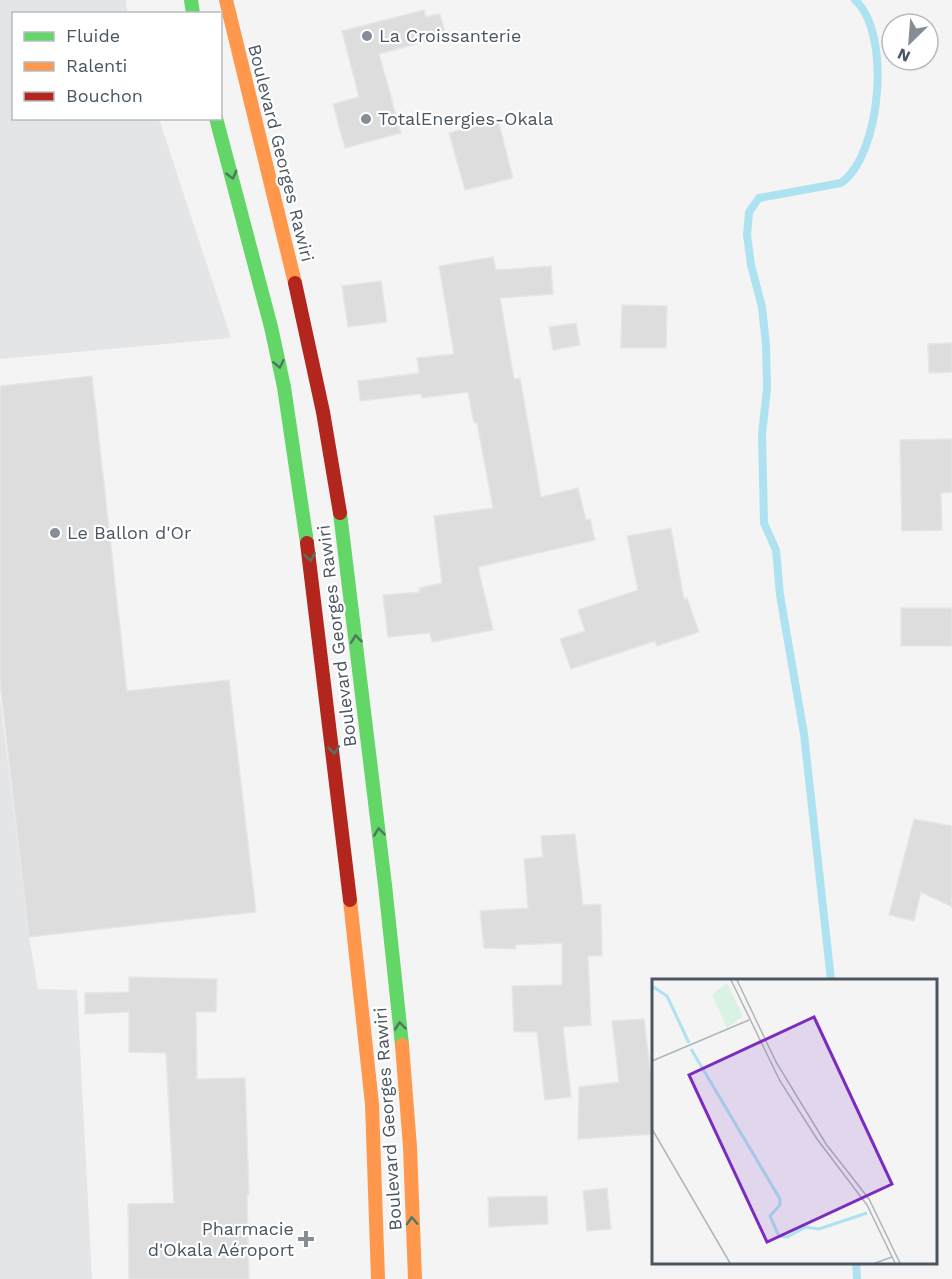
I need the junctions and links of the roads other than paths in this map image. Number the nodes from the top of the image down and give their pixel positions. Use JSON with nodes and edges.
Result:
{"nodes":[{"id":1,"x":226,"y":0,"type":"edge"},
{"id":2,"x":217,"y":120,"type":"edge"},
{"id":3,"x":378,"y":1279,"type":"edge"},
{"id":4,"x":415,"y":1279,"type":"edge"}],
"edges":[{"from":4,"to":1,"type":"main road","name":"Boulevard Georges Rawiri","one_way":true},
{"from":2,"to":3,"type":"main road","name":"Boulevard Georges Rawiri","one_way":true}]}
